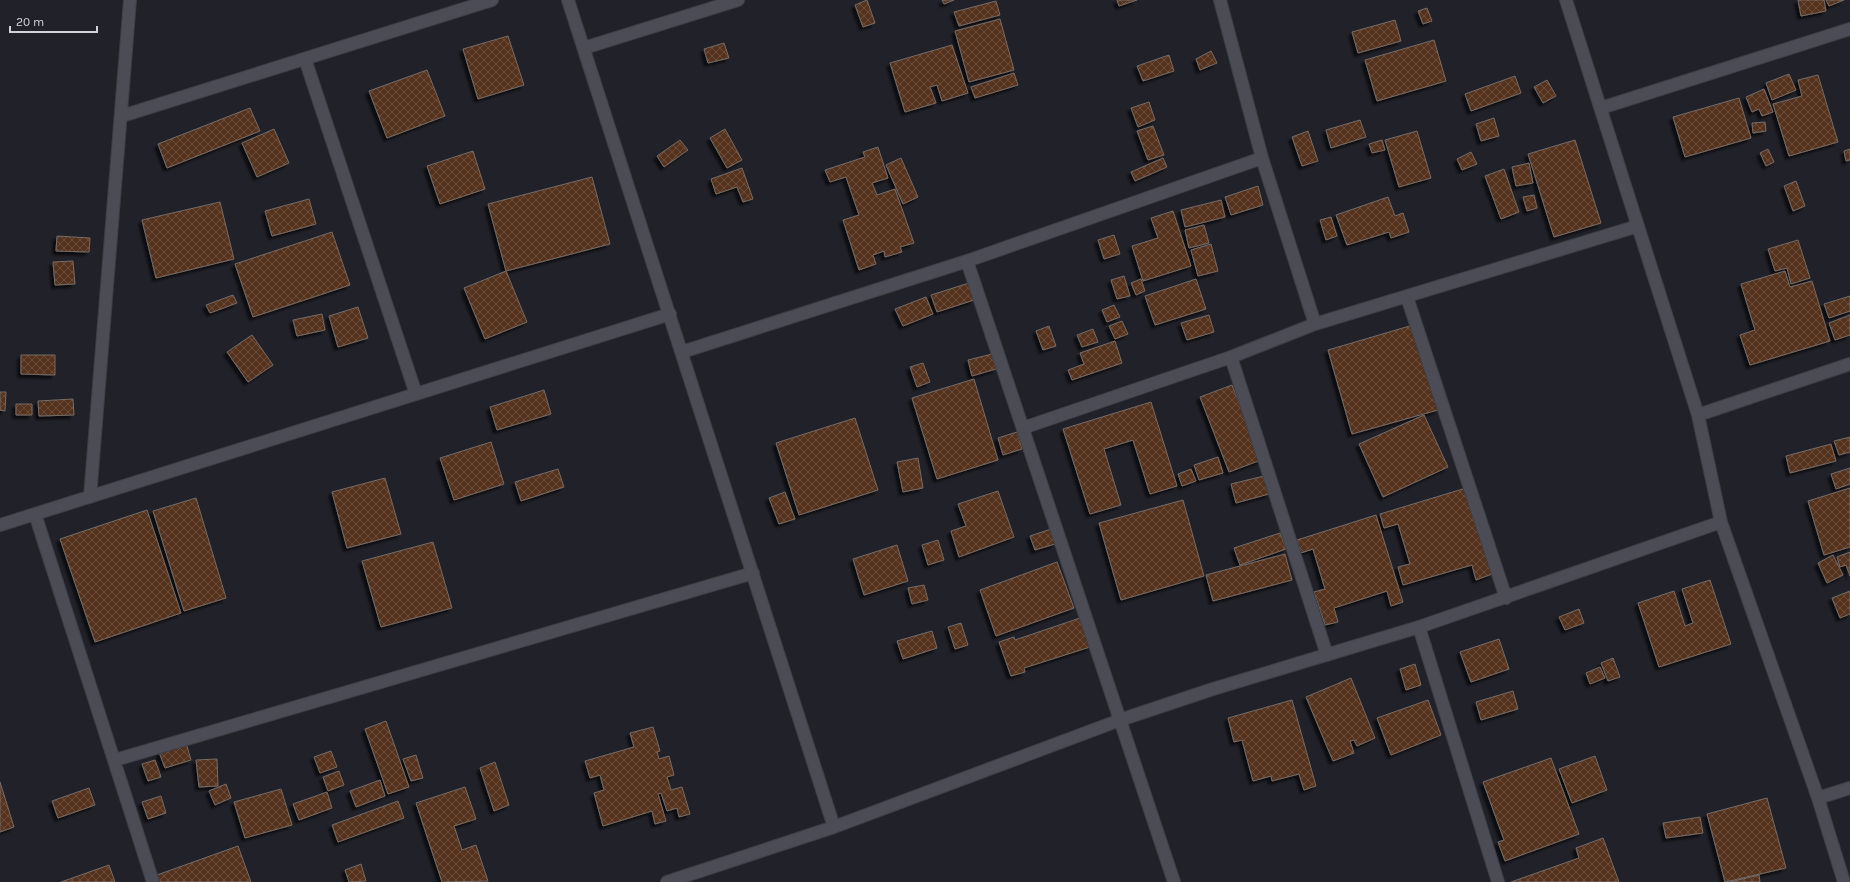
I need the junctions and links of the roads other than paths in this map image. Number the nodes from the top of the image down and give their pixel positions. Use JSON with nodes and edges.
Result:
{"nodes":[{"id":1,"x":130,"y":0,"type":"edge"},
{"id":2,"x":492,"y":0,"type":"edge"},
{"id":3,"x":568,"y":0,"type":"edge"},
{"id":4,"x":738,"y":0,"type":"edge"},
{"id":5,"x":1220,"y":0,"type":"edge"},
{"id":6,"x":1566,"y":0,"type":"edge"},
{"id":7,"x":1850,"y":29,"type":"edge"},
{"id":8,"x":584,"y":48,"type":"junction"},
{"id":9,"x":305,"y":59,"type":"junction"},
{"id":10,"x":1601,"y":108,"type":"junction"},
{"id":11,"x":122,"y":116,"type":"junction"},
{"id":12,"x":1262,"y":158,"type":"junction"},
{"id":13,"x":1638,"y":226,"type":"junction"},
{"id":14,"x":967,"y":261,"type":"junction"},
{"id":15,"x":1407,"y":296,"type":"junction"},
{"id":16,"x":670,"y":314,"type":"junction"},
{"id":17,"x":1315,"y":324,"type":"junction"},
{"id":18,"x":682,"y":352,"type":"junction"},
{"id":19,"x":1231,"y":357,"type":"junction"},
{"id":20,"x":1850,"y":364,"type":"edge"},
{"id":21,"x":416,"y":394,"type":"junction"},
{"id":22,"x":1698,"y":416,"type":"junction"},
{"id":23,"x":1023,"y":428,"type":"junction"},
{"id":24,"x":90,"y":497,"type":"junction"},
{"id":25,"x":35,"y":514,"type":"junction"},
{"id":26,"x":1722,"y":522,"type":"junction"},
{"id":27,"x":0,"y":525,"type":"edge"},
{"id":28,"x":753,"y":573,"type":"junction"},
{"id":29,"x":1506,"y":598,"type":"junction"},
{"id":30,"x":1419,"y":627,"type":"junction"},
{"id":31,"x":1327,"y":655,"type":"junction"},
{"id":32,"x":1120,"y":720,"type":"junction"},
{"id":33,"x":114,"y":760,"type":"junction"},
{"id":34,"x":1850,"y":788,"type":"edge"},
{"id":35,"x":1818,"y":798,"type":"junction"},
{"id":36,"x":834,"y":827,"type":"junction"},
{"id":37,"x":153,"y":882,"type":"edge"},
{"id":38,"x":666,"y":882,"type":"edge"},
{"id":39,"x":1174,"y":882,"type":"edge"},
{"id":40,"x":1498,"y":882,"type":"edge"},
{"id":41,"x":1844,"y":882,"type":"edge"}],
"edges":[{"from":1,"to":11,"type":"street"},
{"from":2,"to":9,"type":"street"},
{"from":3,"to":8,"type":"street"},
{"from":4,"to":8,"type":"street"},
{"from":5,"to":12,"type":"street"},
{"from":6,"to":10,"type":"street"},
{"from":7,"to":10,"type":"street"},
{"from":8,"to":16,"type":"street"},
{"from":9,"to":11,"type":"street"},
{"from":9,"to":21,"type":"street"},
{"from":10,"to":13,"type":"street"},
{"from":11,"to":24,"type":"street"},
{"from":12,"to":14,"type":"street"},
{"from":12,"to":17,"type":"street"},
{"from":13,"to":15,"type":"street"},
{"from":13,"to":22,"type":"street"},
{"from":14,"to":18,"type":"street"},
{"from":14,"to":23,"type":"street"},
{"from":15,"to":17,"type":"street"},
{"from":15,"to":29,"type":"street"},
{"from":16,"to":18,"type":"street"},
{"from":16,"to":21,"type":"street"},
{"from":17,"to":19,"type":"street"},
{"from":18,"to":28,"type":"street"},
{"from":19,"to":23,"type":"street"},
{"from":19,"to":31,"type":"street"},
{"from":20,"to":22,"type":"street"},
{"from":21,"to":24,"type":"street"},
{"from":22,"to":26,"type":"street"},
{"from":23,"to":32,"type":"street"},
{"from":24,"to":25,"type":"street"},
{"from":25,"to":27,"type":"street"},
{"from":25,"to":33,"type":"street"},
{"from":26,"to":29,"type":"street"},
{"from":26,"to":35,"type":"street"},
{"from":28,"to":33,"type":"street"},
{"from":28,"to":36,"type":"street"},
{"from":29,"to":30,"type":"street"},
{"from":30,"to":31,"type":"street"},
{"from":30,"to":40,"type":"street"},
{"from":31,"to":32,"type":"street"},
{"from":32,"to":36,"type":"street"},
{"from":32,"to":39,"type":"street"},
{"from":33,"to":37,"type":"street"},
{"from":34,"to":35,"type":"street"},
{"from":35,"to":41,"type":"street"},
{"from":36,"to":38,"type":"street"}]}
